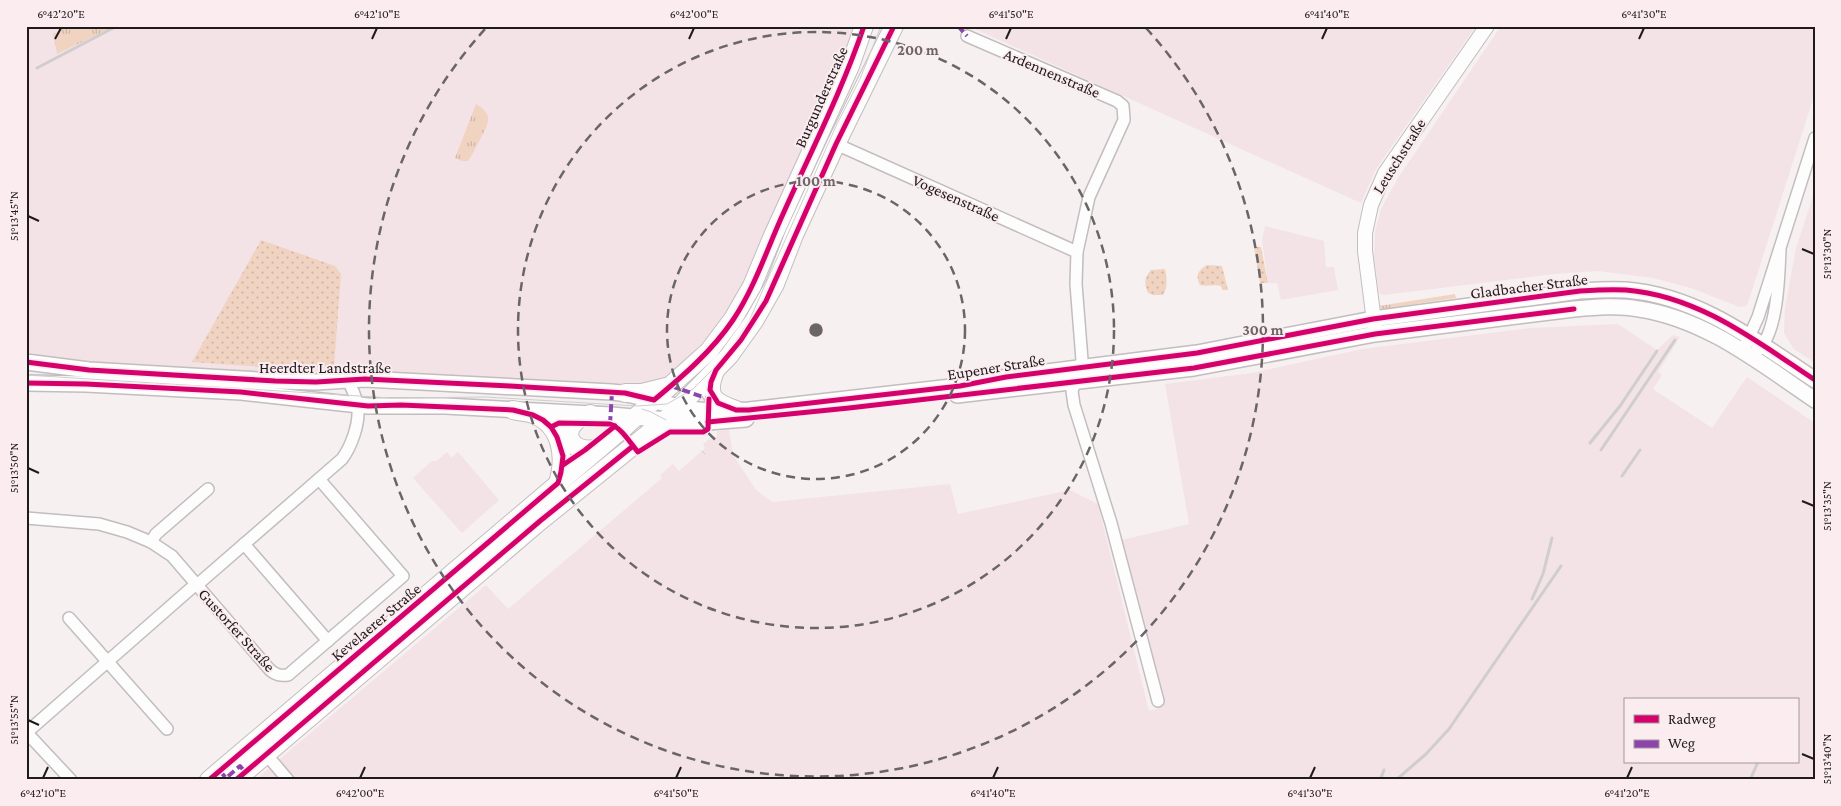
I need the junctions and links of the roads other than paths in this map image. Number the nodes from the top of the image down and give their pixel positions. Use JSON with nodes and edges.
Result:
{"nodes":[{"id":1,"x":864,"y":26,"type":"edge"},
{"id":2,"x":894,"y":26,"type":"edge"},
{"id":3,"x":1487,"y":26,"type":"edge"},
{"id":4,"x":967,"y":36,"type":"dead end"},
{"id":5,"x":1815,"y":138,"type":"edge"},
{"id":6,"x":836,"y":144,"type":"junction"},
{"id":7,"x":1780,"y":249,"type":"junction"},
{"id":8,"x":1077,"y":252,"type":"junction"},
{"id":9,"x":1373,"y":319,"type":"junction"},
{"id":10,"x":1345,"y":332,"type":"junction"},
{"id":11,"x":1375,"y":334,"type":"junction"},
{"id":12,"x":1748,"y":336,"type":"junction"},
{"id":13,"x":1762,"y":345,"type":"junction"},
{"id":14,"x":1747,"y":354,"type":"junction"},
{"id":15,"x":26,"y":362,"type":"edge"},
{"id":16,"x":1079,"y":368,"type":"junction"},
{"id":17,"x":716,"y":370,"type":"junction"},
{"id":18,"x":348,"y":380,"type":"junction"},
{"id":19,"x":1815,"y":380,"type":"edge"},
{"id":20,"x":1074,"y":383,"type":"junction"},
{"id":21,"x":26,"y":384,"type":"edge"},
{"id":22,"x":671,"y":386,"type":"junction"},
{"id":23,"x":625,"y":393,"type":"junction"},
{"id":24,"x":654,"y":400,"type":"junction"},
{"id":25,"x":1815,"y":400,"type":"edge"},
{"id":26,"x":358,"y":405,"type":"junction"},
{"id":27,"x":680,"y":407,"type":"junction"},
{"id":28,"x":514,"y":410,"type":"junction"},
{"id":29,"x":736,"y":410,"type":"junction"},
{"id":30,"x":590,"y":414,"type":"junction"},
{"id":31,"x":636,"y":417,"type":"junction"},
{"id":32,"x":666,"y":420,"type":"junction"},
{"id":33,"x":600,"y":448,"type":"junction"},
{"id":34,"x":319,"y":479,"type":"junction"},
{"id":35,"x":558,"y":483,"type":"junction"},
{"id":36,"x":208,"y":489,"type":"dead end"},
{"id":37,"x":26,"y":518,"type":"edge"},
{"id":38,"x":151,"y":542,"type":"junction"},
{"id":39,"x":244,"y":544,"type":"junction"},
{"id":40,"x":196,"y":585,"type":"junction"},
{"id":41,"x":69,"y":618,"type":"dead end"},
{"id":42,"x":328,"y":641,"type":"junction"},
{"id":43,"x":108,"y":661,"type":"junction"},
{"id":44,"x":1158,"y":701,"type":"dead end"},
{"id":45,"x":167,"y":729,"type":"dead end"},
{"id":46,"x":26,"y":732,"type":"edge"},
{"id":47,"x":266,"y":754,"type":"junction"},
{"id":48,"x":71,"y":780,"type":"edge"},
{"id":49,"x":209,"y":780,"type":"edge"},
{"id":50,"x":236,"y":780,"type":"edge"},
{"id":51,"x":288,"y":780,"type":"edge"}],
"edges":[{"from":1,"to":22,"type":"main road","name":"Burgunderstraße"},
{"from":2,"to":6,"type":"main road","name":"Burgunderstraße"},
{"from":3,"to":9,"type":"street","name":"Leuschstraße"},
{"from":4,"to":8,"type":"street","name":"Ardennenstraße"},
{"from":5,"to":7,"type":"street"},
{"from":6,"to":8,"type":"street","name":"Vogesenstraße"},
{"from":6,"to":17,"type":"main road","name":"Burgunderstraße"},
{"from":7,"to":12,"type":"street"},
{"from":7,"to":13,"type":"street"},
{"from":8,"to":16,"type":"street"},
{"from":9,"to":10,"type":"main road","name":"Gladbacher Straße"},
{"from":9,"to":11,"type":"street","name":"Leuschstraße"},
{"from":9,"to":12,"type":"main road","name":"Gladbacher Straße"},
{"from":10,"to":11,"type":"main road","name":"Gladbacher Straße"},
{"from":10,"to":16,"type":"main road","name":"Eupener Straße"},
{"from":10,"to":20,"type":"main road","name":"Eupener Straße"},
{"from":11,"to":14,"type":"main road","name":"Gladbacher Straße"},
{"from":12,"to":13,"type":"main road","name":"Gladbacher Straße"},
{"from":12,"to":14,"type":"street"},
{"from":13,"to":14,"type":"street"},
{"from":13,"to":19,"type":"main road","name":"Gladbacher Straße"},
{"from":14,"to":25,"type":"main road","name":"Gladbacher Straße"},
{"from":15,"to":18,"type":"main road","name":"Heerdter Landstraße"},
{"from":16,"to":20,"type":"street"},
{"from":16,"to":29,"type":"main road","name":"Eupener Straße"},
{"from":17,"to":27,"type":"main road","name":"Burgunderstraße"},
{"from":17,"to":29,"type":"main road"},
{"from":18,"to":23,"type":"main road","name":"Heerdter Landstraße"},
{"from":18,"to":26,"type":"street"},
{"from":20,"to":32,"type":"main road","name":"Eupener Straße"},
{"from":20,"to":44,"type":"street"},
{"from":21,"to":26,"type":"main road","name":"Heerdter Landstraße"},
{"from":22,"to":23,"type":"main road"},
{"from":22,"to":24,"type":"main road","name":"Burgunderstraße"},
{"from":23,"to":24,"type":"main road","name":"Heerdter Landstraße"},
{"from":24,"to":27,"type":"main road","name":"Heerdter Landstraße"},
{"from":24,"to":31,"type":"main road","name":"Kevelaerer Straße"},
{"from":26,"to":28,"type":"main road","name":"Heerdter Landstraße"},
{"from":26,"to":34,"type":"street"},
{"from":27,"to":29,"type":"main road","name":"Eupener Straße"},
{"from":27,"to":32,"type":"main road","name":"Burgunderstraße"},
{"from":28,"to":30,"type":"main road","name":"Heerdter Landstraße"},
{"from":28,"to":35,"type":"main road"},
{"from":30,"to":31,"type":"main road","name":"Heerdter Landstraße"},
{"from":30,"to":33,"type":"main road"},
{"from":31,"to":32,"type":"main road","name":"Heerdter Landstraße"},
{"from":31,"to":33,"type":"main road","name":"Kevelaerer Straße"},
{"from":32,"to":47,"type":"main road","name":"Kevelaerer Straße"},
{"from":33,"to":35,"type":"main road","name":"Kevelaerer Straße"},
{"from":34,"to":39,"type":"street"},
{"from":34,"to":42,"type":"street","name":"Gustorfer Straße"},
{"from":35,"to":49,"type":"main road","name":"Kevelaerer Straße"},
{"from":36,"to":38,"type":"street"},
{"from":37,"to":38,"type":"street","name":"Gustorfer Straße"},
{"from":38,"to":40,"type":"street","name":"Gustorfer Straße"},
{"from":39,"to":40,"type":"street"},
{"from":39,"to":42,"type":"street"},
{"from":40,"to":42,"type":"street","name":"Gustorfer Straße"},
{"from":40,"to":43,"type":"street"},
{"from":41,"to":43,"type":"street"},
{"from":43,"to":45,"type":"street"},
{"from":43,"to":46,"type":"street"},
{"from":46,"to":48,"type":"street"},
{"from":47,"to":50,"type":"main road","name":"Kevelaerer Straße"},
{"from":47,"to":51,"type":"street"}]}
